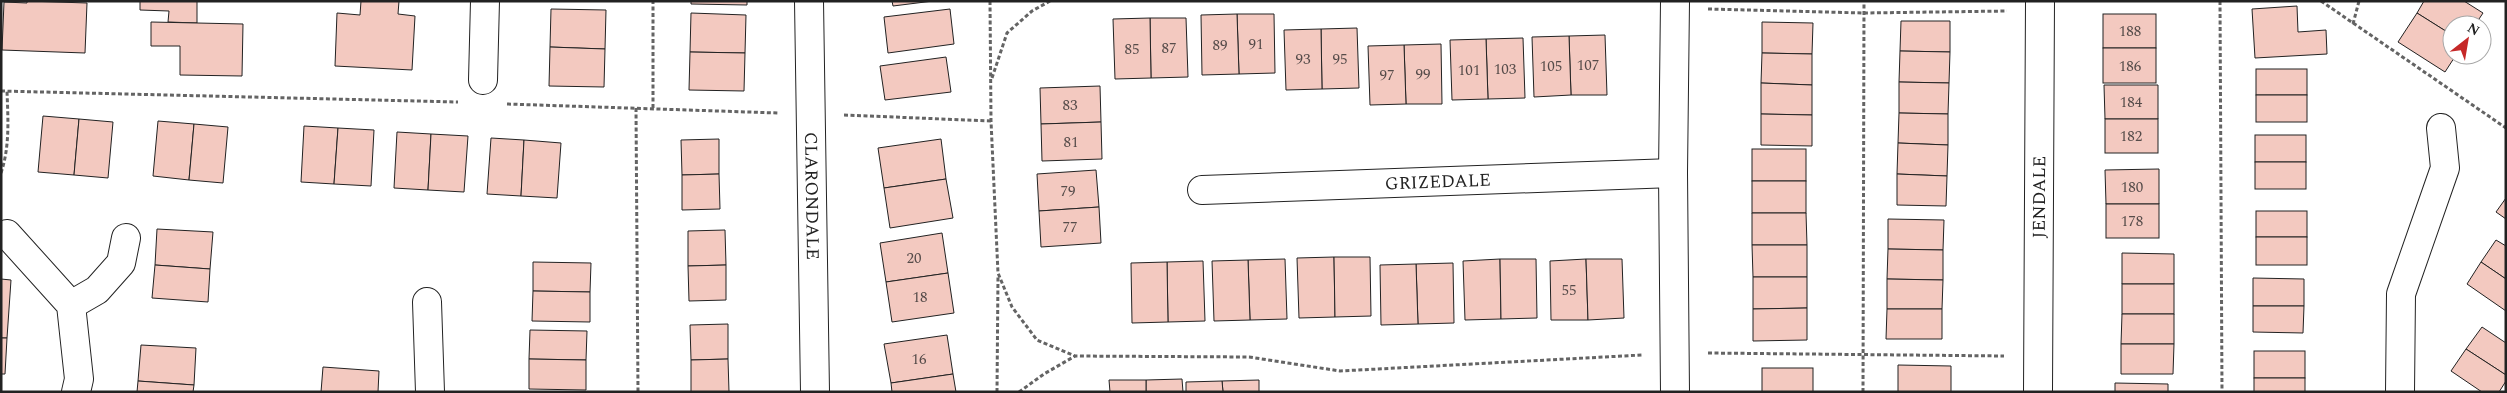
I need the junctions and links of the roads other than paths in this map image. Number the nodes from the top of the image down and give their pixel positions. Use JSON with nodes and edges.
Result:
{"nodes":[{"id":1,"x":485,"y":1,"type":"edge"},
{"id":2,"x":809,"y":1,"type":"edge"},
{"id":3,"x":1675,"y":5,"type":"edge"},
{"id":4,"x":2040,"y":6,"type":"edge"},
{"id":5,"x":483,"y":80,"type":"dead end"},
{"id":6,"x":2441,"y":128,"type":"dead end"},
{"id":7,"x":1673,"y":173,"type":"junction"},
{"id":8,"x":1202,"y":190,"type":"dead end"},
{"id":9,"x":7,"y":234,"type":"dead end"},
{"id":10,"x":126,"y":238,"type":"dead end"},
{"id":11,"x":427,"y":302,"type":"dead end"},
{"id":12,"x":71,"y":304,"type":"junction"},
{"id":13,"x":76,"y":392,"type":"edge"},
{"id":14,"x":430,"y":392,"type":"edge"},
{"id":15,"x":815,"y":392,"type":"edge"},
{"id":16,"x":1675,"y":392,"type":"edge"},
{"id":17,"x":2038,"y":392,"type":"edge"},
{"id":18,"x":2400,"y":392,"type":"edge"}],
"edges":[{"from":1,"to":5,"type":"street"},
{"from":2,"to":15,"type":"street","name":"CLARONDALE"},
{"from":3,"to":7,"type":"street"},
{"from":4,"to":17,"type":"street","name":"JENDALE"},
{"from":6,"to":18,"type":"street"},
{"from":7,"to":8,"type":"street","name":"GRIZEDALE"},
{"from":7,"to":16,"type":"street"},
{"from":9,"to":12,"type":"street"},
{"from":10,"to":12,"type":"street"},
{"from":11,"to":14,"type":"street"},
{"from":12,"to":13,"type":"street"}]}
